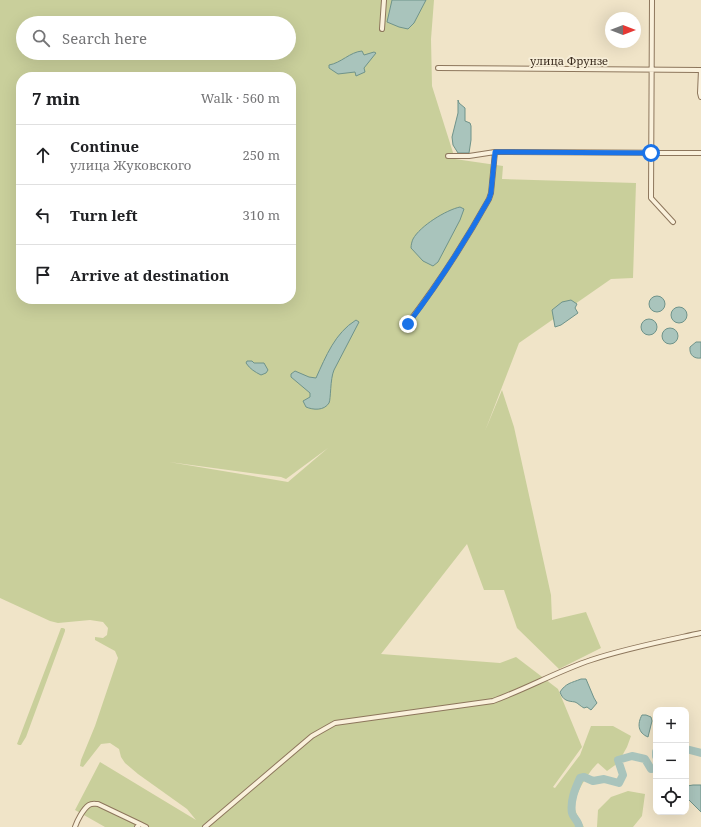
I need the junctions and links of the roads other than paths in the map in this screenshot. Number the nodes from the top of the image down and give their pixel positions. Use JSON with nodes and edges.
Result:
{"nodes":[{"id":1,"x":384,"y":0,"type":"edge"},
{"id":2,"x":652,"y":0,"type":"edge"},
{"id":3,"x":382,"y":29,"type":"dead end"},
{"id":4,"x":438,"y":68,"type":"dead end"},
{"id":5,"x":652,"y":69,"type":"junction"},
{"id":6,"x":700,"y":70,"type":"edge"},
{"id":7,"x":701,"y":97,"type":"edge"},
{"id":8,"x":495,"y":152,"type":"junction"},
{"id":9,"x":651,"y":153,"type":"junction"},
{"id":10,"x":701,"y":153,"type":"edge"},
{"id":11,"x":448,"y":156,"type":"dead end"},
{"id":12,"x":673,"y":222,"type":"dead end"},
{"id":13,"x":408,"y":324,"type":"dead end"},
{"id":14,"x":701,"y":633,"type":"edge"},
{"id":15,"x":138,"y":825,"type":"edge"},
{"id":16,"x":74,"y":827,"type":"edge"},
{"id":17,"x":146,"y":827,"type":"edge"},
{"id":18,"x":205,"y":827,"type":"edge"}],
"edges":[{"from":1,"to":3,"type":"street"},
{"from":2,"to":5,"type":"street"},
{"from":4,"to":5,"type":"street","name":"улица Фрунзе"},
{"from":5,"to":6,"type":"street","name":"улица Фрунзе"},
{"from":5,"to":9,"type":"street"},
{"from":6,"to":7,"type":"street"},
{"from":8,"to":9,"type":"street"},
{"from":8,"to":11,"type":"street"},
{"from":8,"to":13,"type":"street"},
{"from":9,"to":10,"type":"street"},
{"from":9,"to":12,"type":"street"},
{"from":14,"to":18,"type":"street"},
{"from":15,"to":16,"type":"street"},
{"from":15,"to":17,"type":"street"}]}
